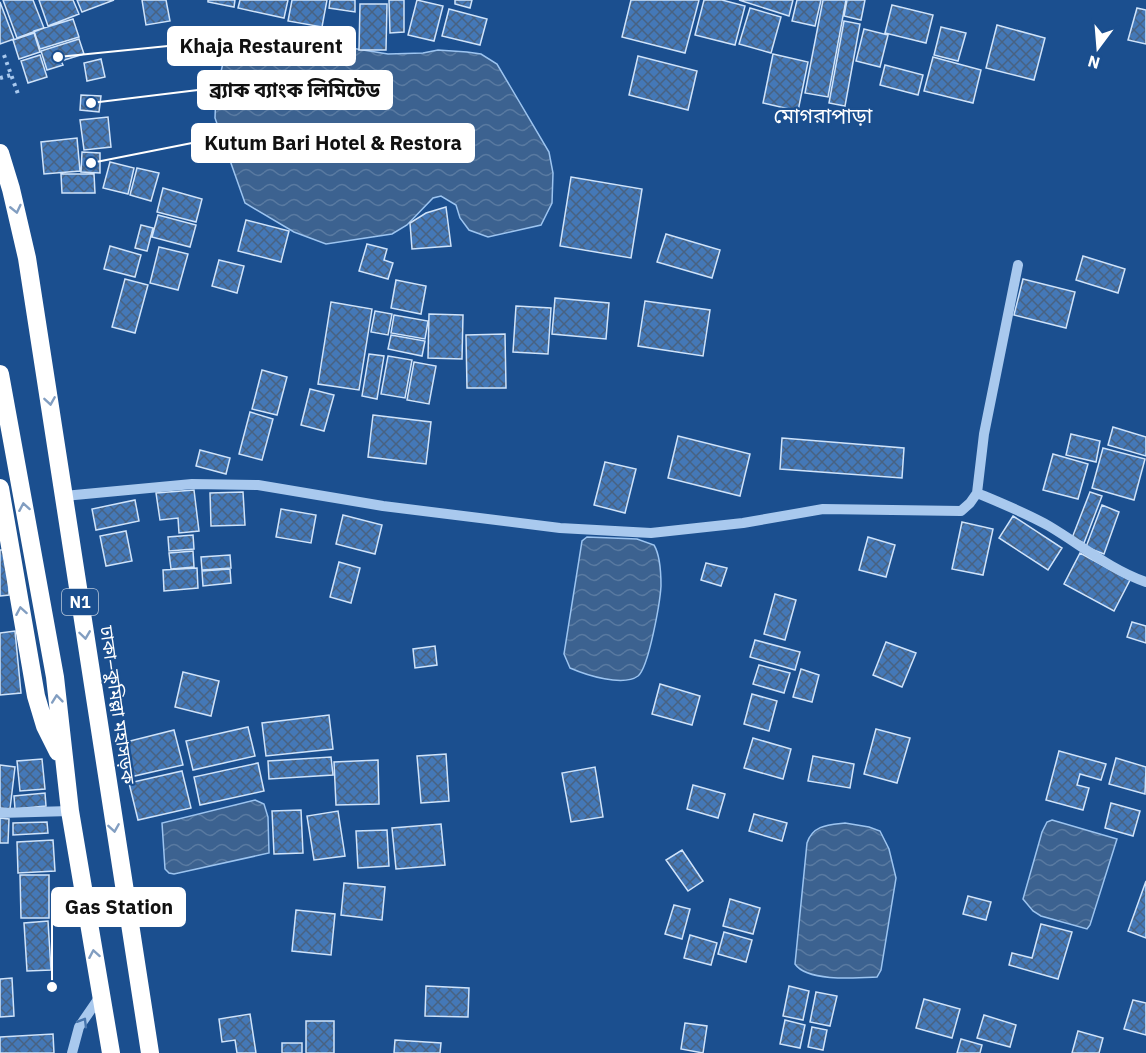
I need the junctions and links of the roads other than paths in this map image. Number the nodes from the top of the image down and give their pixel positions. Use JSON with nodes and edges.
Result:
{"nodes":[{"id":1,"x":0,"y":153,"type":"edge"},
{"id":2,"x":1018,"y":265,"type":"dead end"},
{"id":3,"x":0,"y":374,"type":"edge"},
{"id":4,"x":0,"y":488,"type":"edge"},
{"id":5,"x":977,"y":493,"type":"junction"},
{"id":6,"x":64,"y":496,"type":"junction"},
{"id":7,"x":1146,"y":582,"type":"edge"},
{"id":8,"x":65,"y":767,"type":"junction"},
{"id":9,"x":70,"y":811,"type":"junction"},
{"id":10,"x":0,"y":813,"type":"edge"},
{"id":11,"x":101,"y":995,"type":"junction"},
{"id":12,"x":72,"y":1053,"type":"edge"},
{"id":13,"x":111,"y":1053,"type":"edge"},
{"id":14,"x":150,"y":1053,"type":"edge"}],
"edges":[{"from":1,"to":6,"type":"highway","name":"ঢাকা–কুমিল্লা মহাসড়ক","number":"N1","one_way":true},
{"from":2,"to":5,"type":"street"},
{"from":8,"to":3,"type":"highway","number":"N1","one_way":true},
{"from":8,"to":4,"type":"highway","one_way":true},
{"from":5,"to":6,"type":"street"},
{"from":5,"to":7,"type":"street"},
{"from":6,"to":14,"type":"highway","name":"ঢাকা–কুমিল্লা মহাসড়ক","number":"N1","one_way":true},
{"from":8,"to":9,"type":"highway","number":"N1"},
{"from":9,"to":10,"type":"street"},
{"from":11,"to":9,"type":"highway","number":"N1","one_way":true},
{"from":12,"to":11,"type":"street","one_way":true},
{"from":11,"to":13,"type":"highway","number":"N1"}]}
